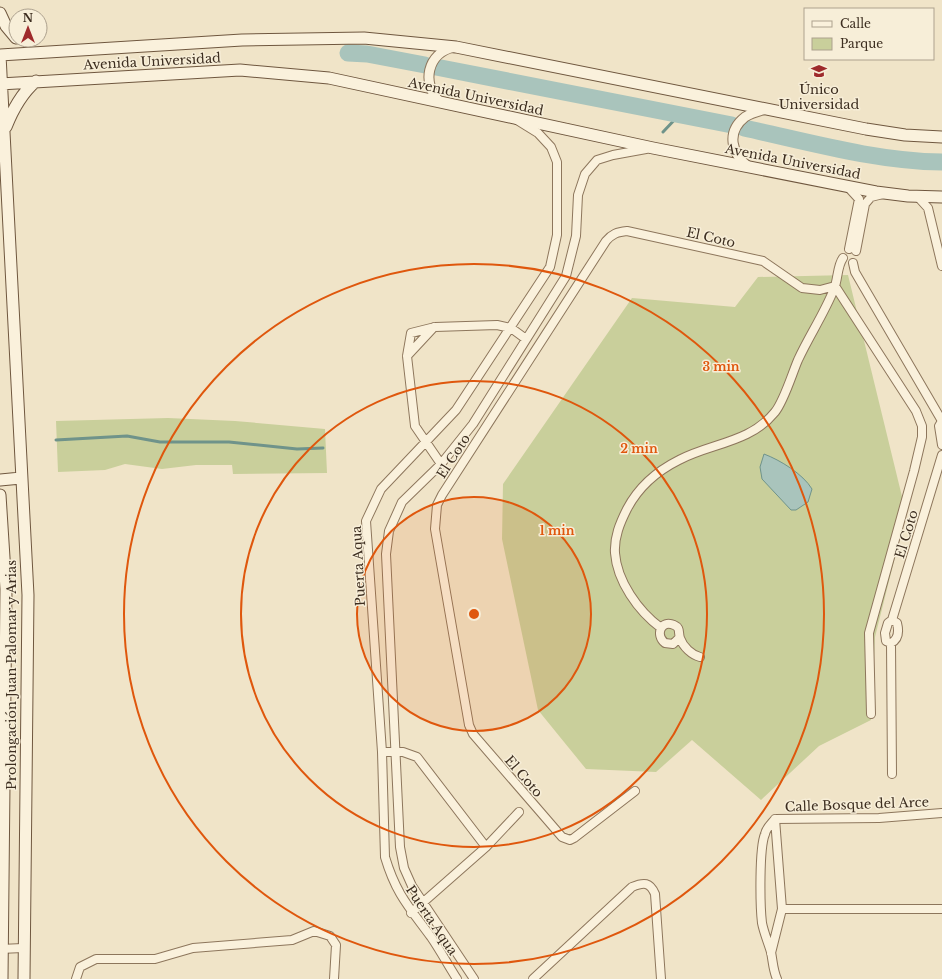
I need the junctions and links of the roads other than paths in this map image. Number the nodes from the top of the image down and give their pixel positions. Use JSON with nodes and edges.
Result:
{"nodes":[{"id":1,"x":0,"y":13,"type":"edge"},
{"id":2,"x":8,"y":28,"type":"edge"},
{"id":3,"x":456,"y":47,"type":"junction"},
{"id":4,"x":29,"y":48,"type":"edge"},
{"id":5,"x":35,"y":52,"type":"junction"},
{"id":6,"x":0,"y":55,"type":"edge"},
{"id":7,"x":36,"y":81,"type":"junction"},
{"id":8,"x":1,"y":84,"type":"edge"},
{"id":9,"x":440,"y":102,"type":"junction"},
{"id":10,"x":766,"y":110,"type":"junction"},
{"id":11,"x":513,"y":118,"type":"junction"},
{"id":12,"x":5,"y":130,"type":"junction"},
{"id":13,"x":942,"y":137,"type":"edge"},
{"id":14,"x":653,"y":148,"type":"junction"},
{"id":15,"x":749,"y":167,"type":"junction"},
{"id":16,"x":846,"y":186,"type":"junction"},
{"id":17,"x":886,"y":194,"type":"junction"},
{"id":18,"x":918,"y":197,"type":"junction"},
{"id":19,"x":942,"y":197,"type":"edge"},
{"id":20,"x":852,"y":250,"type":"junction"},
{"id":21,"x":843,"y":258,"type":"junction"},
{"id":22,"x":941,"y":258,"type":"edge"},
{"id":23,"x":853,"y":263,"type":"junction"},
{"id":24,"x":942,"y":266,"type":"edge"},
{"id":25,"x":835,"y":286,"type":"junction"},
{"id":26,"x":435,"y":327,"type":"junction"},
{"id":27,"x":510,"y":328,"type":"junction"},
{"id":28,"x":526,"y":339,"type":"junction"},
{"id":29,"x":407,"y":356,"type":"junction"},
{"id":30,"x":942,"y":421,"type":"edge"},
{"id":31,"x":426,"y":443,"type":"junction"},
{"id":32,"x":942,"y":446,"type":"edge"},
{"id":33,"x":942,"y":455,"type":"edge"},
{"id":34,"x":441,"y":464,"type":"junction"},
{"id":35,"x":21,"y":478,"type":"junction"},
{"id":36,"x":0,"y":480,"type":"edge"},
{"id":37,"x":0,"y":495,"type":"edge"},
{"id":38,"x":892,"y":620,"type":"junction"},
{"id":39,"x":661,"y":628,"type":"junction"},
{"id":40,"x":3,"y":631,"type":"edge"},
{"id":41,"x":679,"y":638,"type":"junction"},
{"id":42,"x":891,"y":643,"type":"junction"},
{"id":43,"x":700,"y":657,"type":"dead end"},
{"id":44,"x":871,"y":714,"type":"dead end"},
{"id":45,"x":396,"y":751,"type":"junction"},
{"id":46,"x":382,"y":752,"type":"junction"},
{"id":47,"x":892,"y":774,"type":"dead end"},
{"id":48,"x":635,"y":791,"type":"dead end"},
{"id":49,"x":519,"y":812,"type":"dead end"},
{"id":50,"x":941,"y":813,"type":"edge"},
{"id":51,"x":775,"y":819,"type":"junction"},
{"id":52,"x":486,"y":847,"type":"junction"},
{"id":53,"x":424,"y":903,"type":"junction"},
{"id":54,"x":782,"y":909,"type":"junction"},
{"id":55,"x":942,"y":909,"type":"edge"},
{"id":56,"x":411,"y":913,"type":"junction"},
{"id":57,"x":23,"y":948,"type":"junction"},
{"id":58,"x":1,"y":949,"type":"edge"},
{"id":59,"x":771,"y":953,"type":"junction"},
{"id":60,"x":1,"y":972,"type":"edge"},
{"id":61,"x":24,"y":979,"type":"edge"},
{"id":62,"x":76,"y":979,"type":"edge"},
{"id":63,"x":334,"y":979,"type":"edge"},
{"id":64,"x":456,"y":979,"type":"edge"},
{"id":65,"x":474,"y":979,"type":"edge"},
{"id":66,"x":533,"y":979,"type":"edge"},
{"id":67,"x":661,"y":979,"type":"edge"},
{"id":68,"x":777,"y":979,"type":"edge"}],
"edges":[{"from":1,"to":2,"type":"main road"},
{"from":3,"to":5,"type":"main road","name":"Avenida Universidad"},
{"from":3,"to":9,"type":"street"},
{"from":3,"to":10,"type":"main road","name":"Avenida Universidad"},
{"from":4,"to":5,"type":"main road"},
{"from":5,"to":6,"type":"main road","name":"Avenida Universidad"},
{"from":6,"to":8,"type":"main road","name":"Prolongación Juan Palomar y Arias"},
{"from":7,"to":8,"type":"main road","name":"Avenida Universidad"},
{"from":7,"to":9,"type":"main road","name":"Avenida Universidad"},
{"from":7,"to":12,"type":"main road"},
{"from":8,"to":12,"type":"main road","name":"Prolongación Juan Palomar y Arias"},
{"from":9,"to":11,"type":"main road","name":"Avenida Universidad"},
{"from":10,"to":13,"type":"main road","name":"Avenida Universidad"},
{"from":10,"to":15,"type":"street"},
{"from":11,"to":14,"type":"main road","name":"Avenida Universidad"},
{"from":11,"to":27,"type":"street","name":"Puerta Aqua"},
{"from":12,"to":35,"type":"main road","name":"Prolongación Juan Palomar y Arias"},
{"from":14,"to":15,"type":"main road","name":"Avenida Universidad"},
{"from":14,"to":28,"type":"street","name":"Puerta Aqua"},
{"from":15,"to":16,"type":"main road","name":"Avenida Universidad"},
{"from":16,"to":17,"type":"main road","name":"Avenida Universidad"},
{"from":16,"to":20,"type":"street"},
{"from":17,"to":18,"type":"main road","name":"Avenida Universidad"},
{"from":17,"to":20,"type":"street"},
{"from":18,"to":19,"type":"main road","name":"Avenida Universidad"},
{"from":18,"to":22,"type":"street"},
{"from":20,"to":21,"type":"street"},
{"from":20,"to":23,"type":"street"},
{"from":21,"to":23,"type":"street"},
{"from":21,"to":25,"type":"street"},
{"from":22,"to":24,"type":"street"},
{"from":23,"to":30,"type":"street"},
{"from":25,"to":39,"type":"street"},
{"from":25,"to":44,"type":"street"},
{"from":25,"to":48,"type":"street","name":"El Coto"},
{"from":26,"to":27,"type":"street"},
{"from":26,"to":29,"type":"street"},
{"from":26,"to":29,"type":"street"},
{"from":27,"to":28,"type":"street"},
{"from":27,"to":31,"type":"street","name":"Puerta Aqua"},
{"from":28,"to":34,"type":"street","name":"Puerta Aqua"},
{"from":29,"to":31,"type":"street"},
{"from":30,"to":32,"type":"street"},
{"from":31,"to":34,"type":"street"},
{"from":31,"to":46,"type":"street","name":"Puerta Aqua"},
{"from":33,"to":38,"type":"street","name":"El Coto"},
{"from":34,"to":45,"type":"street","name":"Puerta Aqua"},
{"from":35,"to":36,"type":"main road"},
{"from":35,"to":57,"type":"main road","name":"Prolongación Juan Palomar y Arias"},
{"from":37,"to":40,"type":"main road","name":"Prolongación Juan Palomar y Arias"},
{"from":38,"to":42,"type":"street","name":"El Coto"},
{"from":38,"to":42,"type":"street"},
{"from":39,"to":41,"type":"street"},
{"from":39,"to":41,"type":"street"},
{"from":40,"to":58,"type":"main road","name":"Prolongación Juan Palomar y Arias"},
{"from":41,"to":43,"type":"street"},
{"from":42,"to":47,"type":"street"},
{"from":45,"to":46,"type":"street"},
{"from":45,"to":52,"type":"street"},
{"from":45,"to":53,"type":"street","name":"Puerta Aqua"},
{"from":46,"to":56,"type":"street","name":"Puerta Aqua"},
{"from":49,"to":52,"type":"street"},
{"from":50,"to":51,"type":"street","name":"Calle Bosque del Arce"},
{"from":51,"to":54,"type":"street"},
{"from":51,"to":59,"type":"street"},
{"from":52,"to":53,"type":"street"},
{"from":53,"to":56,"type":"street"},
{"from":53,"to":65,"type":"street","name":"Puerta Aqua"},
{"from":54,"to":55,"type":"street"},
{"from":54,"to":59,"type":"street"},
{"from":56,"to":64,"type":"street","name":"Puerta Aqua"},
{"from":57,"to":58,"type":"street"},
{"from":57,"to":61,"type":"main road","name":"Prolongación Juan Palomar y Arias"},
{"from":58,"to":60,"type":"main road","name":"Prolongación Juan Palomar y Arias"},
{"from":59,"to":68,"type":"street"},
{"from":62,"to":63,"type":"street"},
{"from":66,"to":67,"type":"street"}]}
